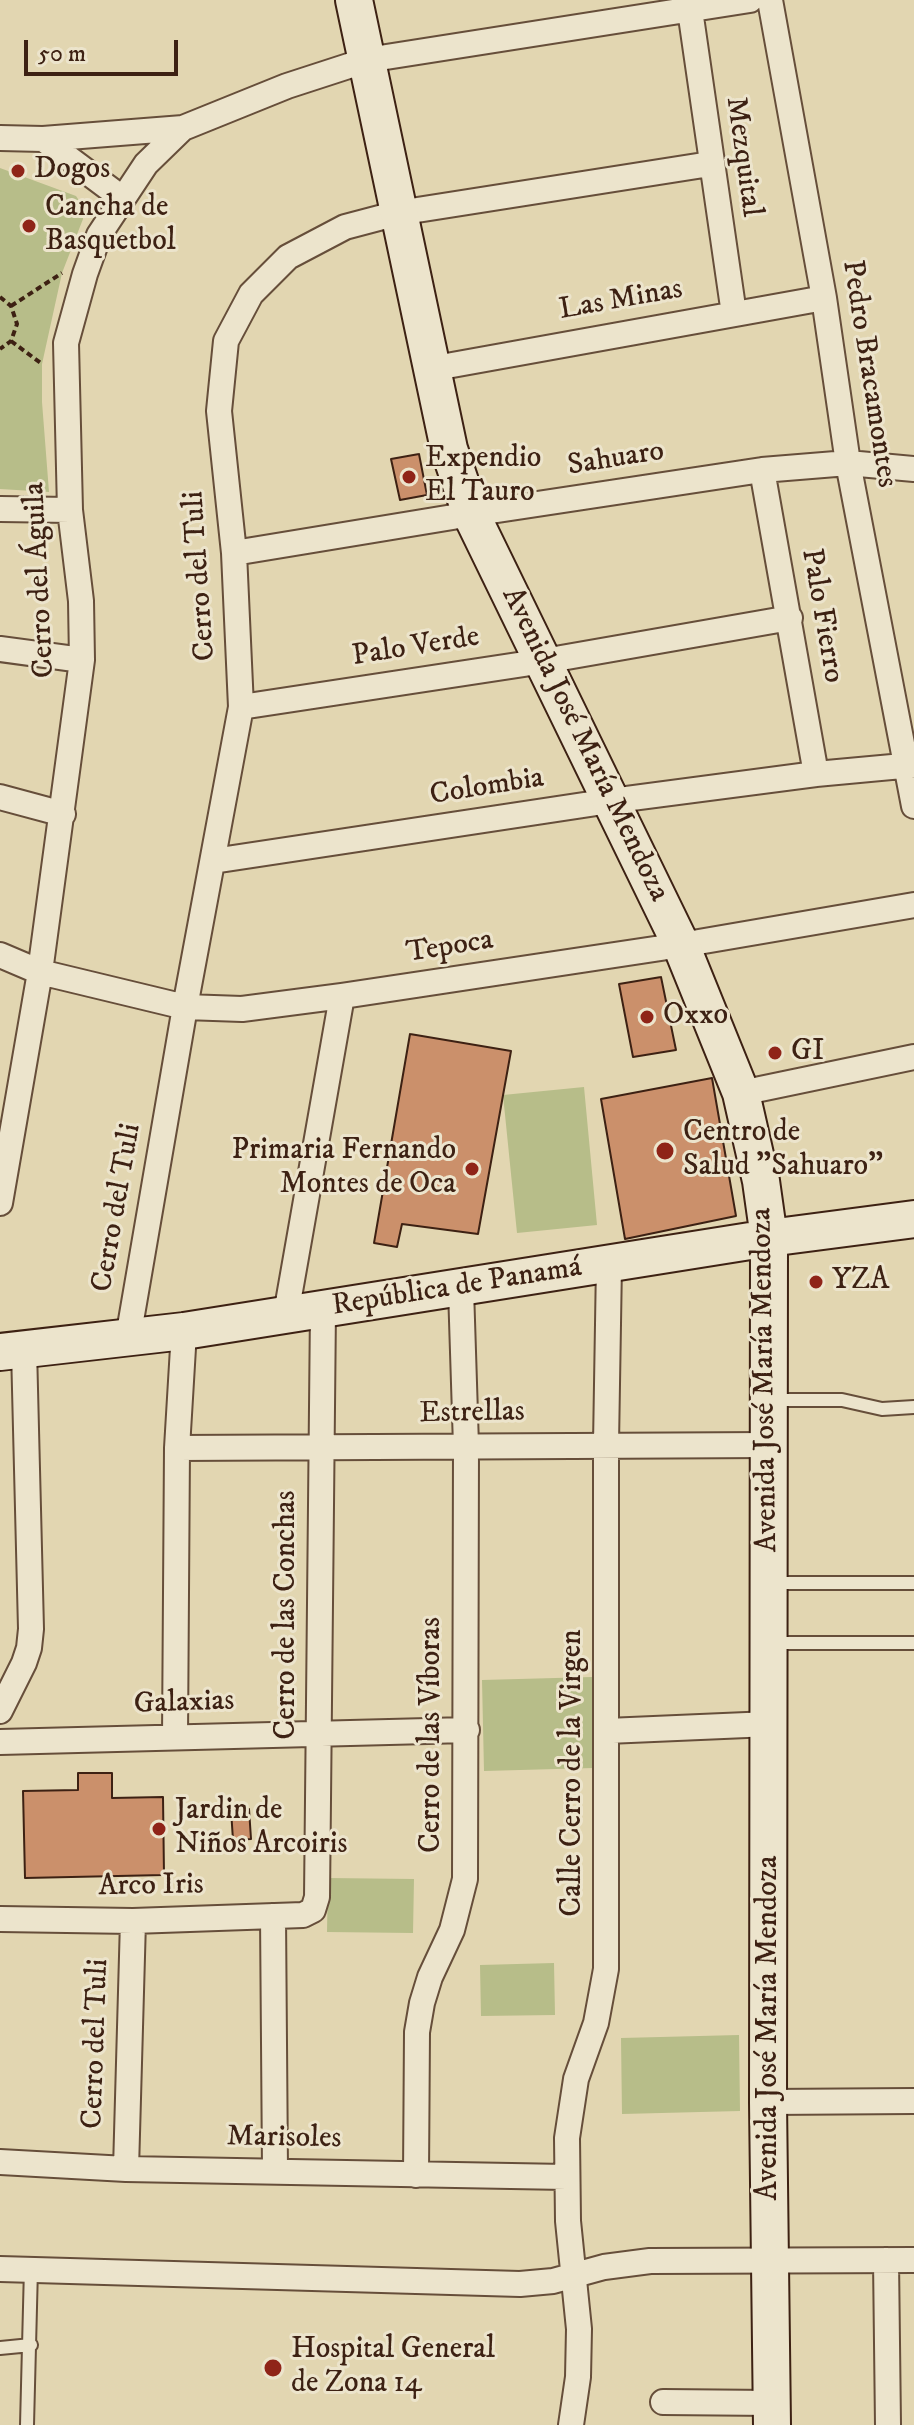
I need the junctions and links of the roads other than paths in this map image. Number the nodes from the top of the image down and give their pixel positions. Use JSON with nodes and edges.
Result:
{"nodes":[{"id":1,"x":354,"y":0,"type":"edge"},
{"id":2,"x":750,"y":0,"type":"edge"},
{"id":3,"x":770,"y":0,"type":"edge"},
{"id":4,"x":690,"y":10,"type":"junction"},
{"id":5,"x":367,"y":60,"type":"junction"},
{"id":6,"x":183,"y":128,"type":"junction"},
{"id":7,"x":0,"y":138,"type":"edge"},
{"id":8,"x":43,"y":139,"type":"junction"},
{"id":9,"x":710,"y":164,"type":"junction"},
{"id":10,"x":122,"y":198,"type":"junction"},
{"id":11,"x":398,"y":213,"type":"junction"},
{"id":12,"x":824,"y":298,"type":"junction"},
{"id":13,"x":734,"y":314,"type":"junction"},
{"id":14,"x":430,"y":369,"type":"junction"},
{"id":15,"x":848,"y":463,"type":"junction"},
{"id":16,"x":914,"y":469,"type":"edge"},
{"id":17,"x":762,"y":470,"type":"junction"},
{"id":18,"x":0,"y":509,"type":"edge"},
{"id":19,"x":70,"y":510,"type":"junction"},
{"id":20,"x":471,"y":514,"type":"junction"},
{"id":21,"x":234,"y":553,"type":"junction"},
{"id":22,"x":790,"y":618,"type":"junction"},
{"id":23,"x":0,"y":649,"type":"edge"},
{"id":24,"x":82,"y":660,"type":"junction"},
{"id":25,"x":544,"y":661,"type":"junction"},
{"id":26,"x":241,"y":707,"type":"junction"},
{"id":27,"x":910,"y":765,"type":"edge"},
{"id":28,"x":816,"y":774,"type":"junction"},
{"id":29,"x":0,"y":797,"type":"edge"},
{"id":30,"x":610,"y":801,"type":"junction"},
{"id":31,"x":914,"y":806,"type":"edge"},
{"id":32,"x":63,"y":814,"type":"junction"},
{"id":33,"x":213,"y":861,"type":"junction"},
{"id":34,"x":914,"y":905,"type":"edge"},
{"id":35,"x":681,"y":945,"type":"junction"},
{"id":36,"x":0,"y":955,"type":"edge"},
{"id":37,"x":40,"y":972,"type":"junction"},
{"id":38,"x":342,"y":996,"type":"junction"},
{"id":39,"x":185,"y":1007,"type":"junction"},
{"id":40,"x":914,"y":1057,"type":"edge"},
{"id":41,"x":741,"y":1093,"type":"junction"},
{"id":42,"x":0,"y":1203,"type":"edge"},
{"id":43,"x":914,"y":1219,"type":"edge"},
{"id":44,"x":769,"y":1238,"type":"junction"},
{"id":45,"x":609,"y":1264,"type":"junction"},
{"id":46,"x":461,"y":1289,"type":"junction"},
{"id":47,"x":323,"y":1309,"type":"junction"},
{"id":48,"x":286,"y":1314,"type":"junction"},
{"id":49,"x":184,"y":1331,"type":"junction"},
{"id":50,"x":128,"y":1338,"type":"junction"},
{"id":51,"x":12,"y":1350,"type":"edge"},
{"id":52,"x":769,"y":1400,"type":"junction"},
{"id":53,"x":914,"y":1407,"type":"edge"},
{"id":54,"x":606,"y":1444,"type":"junction"},
{"id":55,"x":769,"y":1445,"type":"junction"},
{"id":56,"x":466,"y":1446,"type":"junction"},
{"id":57,"x":321,"y":1447,"type":"junction"},
{"id":58,"x":177,"y":1448,"type":"junction"},
{"id":59,"x":770,"y":1583,"type":"junction"},
{"id":60,"x":914,"y":1583,"type":"edge"},
{"id":61,"x":770,"y":1643,"type":"junction"},
{"id":62,"x":914,"y":1643,"type":"edge"},
{"id":63,"x":0,"y":1711,"type":"edge"},
{"id":64,"x":770,"y":1724,"type":"junction"},
{"id":65,"x":467,"y":1730,"type":"junction"},
{"id":66,"x":607,"y":1731,"type":"junction"},
{"id":67,"x":319,"y":1732,"type":"junction"},
{"id":68,"x":175,"y":1737,"type":"junction"},
{"id":69,"x":0,"y":1742,"type":"edge"},
{"id":70,"x":303,"y":1915,"type":"joint"},
{"id":71,"x":273,"y":1916,"type":"junction"},
{"id":72,"x":0,"y":1919,"type":"edge"},
{"id":73,"x":133,"y":1921,"type":"junction"},
{"id":74,"x":914,"y":2101,"type":"edge"},
{"id":75,"x":768,"y":2102,"type":"junction"},
{"id":76,"x":0,"y":2162,"type":"edge"},
{"id":77,"x":126,"y":2169,"type":"junction"},
{"id":78,"x":275,"y":2170,"type":"junction"},
{"id":79,"x":416,"y":2175,"type":"junction"},
{"id":80,"x":566,"y":2177,"type":"junction"},
{"id":81,"x":886,"y":2260,"type":"junction"},
{"id":82,"x":914,"y":2260,"type":"edge"},
{"id":83,"x":770,"y":2261,"type":"junction"},
{"id":84,"x":31,"y":2268,"type":"junction"},
{"id":85,"x":0,"y":2269,"type":"edge"},
{"id":86,"x":574,"y":2276,"type":"junction"},
{"id":87,"x":31,"y":2345,"type":"junction"},
{"id":88,"x":0,"y":2348,"type":"edge"},
{"id":89,"x":663,"y":2402,"type":"dead end"},
{"id":90,"x":772,"y":2414,"type":"edge"},
{"id":91,"x":27,"y":2425,"type":"edge"},
{"id":92,"x":571,"y":2425,"type":"edge"},
{"id":93,"x":888,"y":2425,"type":"edge"}],
"edges":[{"from":1,"to":5,"type":"street","name":"Avenida José María Mendoza"},
{"from":2,"to":4,"type":"street"},
{"from":3,"to":12,"type":"street","name":"Pedro Bracamontes"},
{"from":4,"to":5,"type":"street"},
{"from":4,"to":9,"type":"street","name":"Mezquital"},
{"from":5,"to":6,"type":"street"},
{"from":5,"to":11,"type":"street","name":"Avenida José María Mendoza"},
{"from":6,"to":8,"type":"street"},
{"from":6,"to":10,"type":"street","name":"Cerro del Águila"},
{"from":7,"to":8,"type":"street"},
{"from":8,"to":10,"type":"street"},
{"from":9,"to":11,"type":"street","name":"Cerro del Tuli"},
{"from":9,"to":13,"type":"street","name":"Mezquital"},
{"from":10,"to":19,"type":"street","name":"Cerro del Águila"},
{"from":11,"to":14,"type":"street","name":"Avenida José María Mendoza"},
{"from":11,"to":21,"type":"street","name":"Cerro del Tuli"},
{"from":12,"to":13,"type":"street","name":"Las Minas"},
{"from":12,"to":15,"type":"street","name":"Pedro Bracamontes"},
{"from":13,"to":14,"type":"street","name":"Las Minas"},
{"from":14,"to":20,"type":"street","name":"Avenida José María Mendoza"},
{"from":15,"to":16,"type":"street","name":"Sahuaro"},
{"from":15,"to":17,"type":"street","name":"Sahuaro"},
{"from":15,"to":27,"type":"street","name":"Pedro Bracamontes"},
{"from":17,"to":20,"type":"street","name":"Sahuaro"},
{"from":17,"to":22,"type":"street","name":"Palo Fierro"},
{"from":18,"to":19,"type":"street"},
{"from":19,"to":24,"type":"street","name":"Cerro del Águila"},
{"from":20,"to":21,"type":"street","name":"Sahuaro"},
{"from":20,"to":25,"type":"street","name":"Avenida José María Mendoza"},
{"from":21,"to":26,"type":"street","name":"Cerro del Tuli"},
{"from":22,"to":25,"type":"street","name":"Palo Verde"},
{"from":22,"to":28,"type":"street","name":"Palo Fierro"},
{"from":23,"to":24,"type":"street"},
{"from":24,"to":32,"type":"street","name":"Cerro del Águila"},
{"from":25,"to":26,"type":"street","name":"Palo Verde"},
{"from":25,"to":30,"type":"street","name":"Avenida José María Mendoza"},
{"from":26,"to":33,"type":"street","name":"Cerro del Tuli"},
{"from":27,"to":28,"type":"street","name":"Colombia"},
{"from":27,"to":31,"type":"street","name":"Pedro Bracamontes"},
{"from":28,"to":30,"type":"street","name":"Colombia"},
{"from":29,"to":32,"type":"street"},
{"from":30,"to":33,"type":"street","name":"Colombia"},
{"from":30,"to":35,"type":"street","name":"Avenida José María Mendoza"},
{"from":32,"to":37,"type":"street","name":"Cerro del Águila"},
{"from":33,"to":39,"type":"street","name":"Cerro del Tuli"},
{"from":34,"to":35,"type":"street","name":"Tepoca"},
{"from":35,"to":38,"type":"street","name":"Tepoca"},
{"from":35,"to":41,"type":"street","name":"Avenida José María Mendoza"},
{"from":36,"to":37,"type":"street","name":"Tepoca"},
{"from":37,"to":39,"type":"street","name":"Tepoca"},
{"from":37,"to":42,"type":"street","name":"Cerro del Águila"},
{"from":38,"to":39,"type":"street","name":"Tepoca"},
{"from":38,"to":48,"type":"street"},
{"from":39,"to":50,"type":"street","name":"Cerro del Tuli"},
{"from":40,"to":41,"type":"street"},
{"from":41,"to":44,"type":"street","name":"Avenida José María Mendoza"},
{"from":43,"to":44,"type":"street","name":"República de Panamá"},
{"from":44,"to":45,"type":"street","name":"República de Panamá"},
{"from":44,"to":52,"type":"street","name":"Avenida José María Mendoza"},
{"from":45,"to":46,"type":"street","name":"República de Panamá"},
{"from":45,"to":54,"type":"street","name":"Calle Cerro de la Virgen"},
{"from":46,"to":47,"type":"street","name":"República de Panamá"},
{"from":46,"to":56,"type":"street","name":"Cerro de las Víboras"},
{"from":47,"to":48,"type":"street","name":"República de Panamá"},
{"from":47,"to":57,"type":"street","name":"Cerro de las Conchas"},
{"from":48,"to":49,"type":"street","name":"República de Panamá"},
{"from":49,"to":50,"type":"street","name":"República de Panamá"},
{"from":49,"to":58,"type":"street"},
{"from":50,"to":51,"type":"street","name":"República de Panamá"},
{"from":51,"to":63,"type":"street"},
{"from":52,"to":53,"type":"lane"},
{"from":52,"to":55,"type":"street","name":"Avenida José María Mendoza"},
{"from":54,"to":55,"type":"street","name":"Estrellas"},
{"from":54,"to":56,"type":"street","name":"Estrellas"},
{"from":54,"to":66,"type":"street","name":"Calle Cerro de la Virgen"},
{"from":55,"to":59,"type":"street","name":"Avenida José María Mendoza"},
{"from":56,"to":57,"type":"street","name":"Estrellas"},
{"from":56,"to":65,"type":"street","name":"Cerro de las Víboras"},
{"from":57,"to":58,"type":"street","name":"Estrellas"},
{"from":57,"to":67,"type":"street","name":"Cerro de las Conchas"},
{"from":58,"to":68,"type":"street"},
{"from":59,"to":60,"type":"lane"},
{"from":59,"to":61,"type":"street","name":"Avenida José María Mendoza"},
{"from":61,"to":62,"type":"lane"},
{"from":61,"to":64,"type":"street","name":"Avenida José María Mendoza"},
{"from":64,"to":66,"type":"street"},
{"from":64,"to":75,"type":"street","name":"Avenida José María Mendoza"},
{"from":65,"to":67,"type":"street","name":"Galaxias"},
{"from":65,"to":79,"type":"street","name":"Cerro de las Víboras"},
{"from":66,"to":80,"type":"street","name":"Calle Cerro de la Virgen"},
{"from":67,"to":68,"type":"street","name":"Galaxias"},
{"from":67,"to":70,"type":"street","name":"Cerro de las Conchas"},
{"from":68,"to":69,"type":"street","name":"Galaxias"},
{"from":70,"to":71,"type":"street","name":"Arco Iris"},
{"from":71,"to":73,"type":"street","name":"Arco Iris"},
{"from":71,"to":78,"type":"street"},
{"from":72,"to":73,"type":"street","name":"Arco Iris"},
{"from":73,"to":77,"type":"street","name":"Cerro del Tuli"},
{"from":74,"to":75,"type":"street"},
{"from":75,"to":83,"type":"street","name":"Avenida José María Mendoza"},
{"from":76,"to":77,"type":"street","name":"Marisoles"},
{"from":77,"to":78,"type":"street","name":"Marisoles"},
{"from":78,"to":79,"type":"street","name":"Marisoles"},
{"from":79,"to":80,"type":"street","name":"Marisoles"},
{"from":80,"to":86,"type":"street","name":"Calle Cerro de la Virgen"},
{"from":81,"to":82,"type":"street"},
{"from":81,"to":83,"type":"street"},
{"from":81,"to":93,"type":"street"},
{"from":83,"to":86,"type":"street"},
{"from":83,"to":90,"type":"street","name":"Avenida José María Mendoza"},
{"from":84,"to":85,"type":"street"},
{"from":84,"to":86,"type":"street"},
{"from":84,"to":87,"type":"lane"},
{"from":86,"to":92,"type":"street","name":"Calle Cerro de la Virgen"},
{"from":87,"to":88,"type":"lane"},
{"from":87,"to":91,"type":"lane"},
{"from":89,"to":90,"type":"street"}]}
